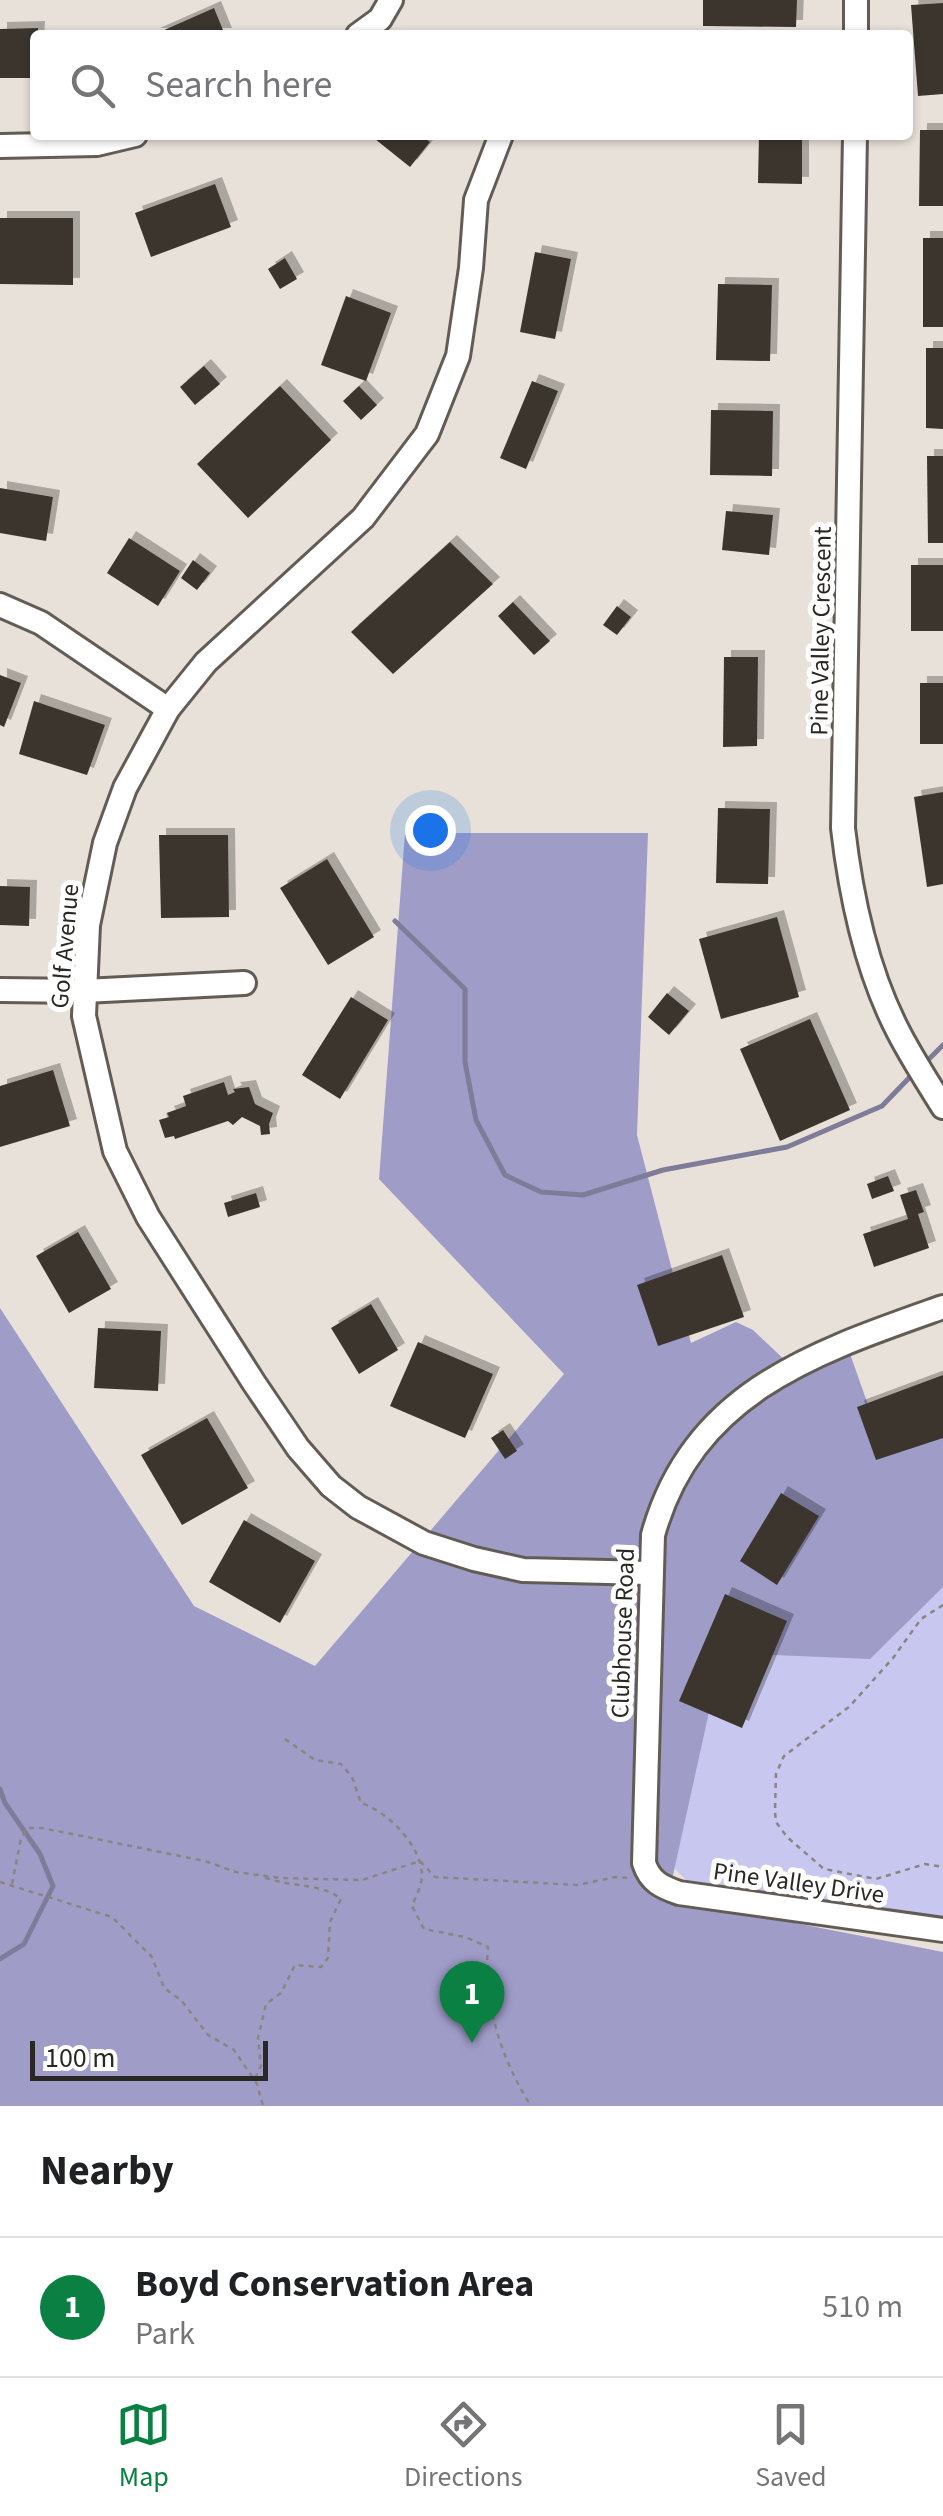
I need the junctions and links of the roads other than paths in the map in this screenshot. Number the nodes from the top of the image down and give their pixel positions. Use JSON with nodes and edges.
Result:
{"nodes":[{"id":1,"x":856,"y":0,"type":"edge"},
{"id":2,"x":390,"y":18,"type":"edge"},
{"id":3,"x":367,"y":30,"type":"edge"},
{"id":4,"x":856,"y":30,"type":"edge"},
{"id":5,"x":114,"y":140,"type":"edge"},
{"id":6,"x":499,"y":140,"type":"edge"},
{"id":7,"x":855,"y":140,"type":"edge"},
{"id":8,"x":0,"y":146,"type":"edge"},
{"id":9,"x":0,"y":605,"type":"edge"},
{"id":10,"x":168,"y":709,"type":"junction"},
{"id":11,"x":244,"y":983,"type":"dead end"},
{"id":12,"x":0,"y":990,"type":"edge"},
{"id":13,"x":84,"y":991,"type":"junction"},
{"id":14,"x":943,"y":1107,"type":"edge"},
{"id":15,"x":943,"y":1307,"type":"edge"},
{"id":16,"x":650,"y":1572,"type":"junction"},
{"id":17,"x":652,"y":1879,"type":"joint"},
{"id":18,"x":943,"y":1930,"type":"edge"}],
"edges":[{"from":1,"to":4,"type":"street"},
{"from":2,"to":3,"type":"street"},
{"from":5,"to":8,"type":"street"},
{"from":6,"to":10,"type":"street","name":"Golf Avenue"},
{"from":7,"to":14,"type":"street","name":"Pine Valley Crescent"},
{"from":9,"to":10,"type":"street"},
{"from":10,"to":13,"type":"street","name":"Golf Avenue"},
{"from":11,"to":13,"type":"street"},
{"from":12,"to":13,"type":"street"},
{"from":13,"to":16,"type":"street","name":"Golf Avenue"},
{"from":15,"to":16,"type":"street","name":"Clubhouse Road"},
{"from":16,"to":17,"type":"street","name":"Clubhouse Road"},
{"from":17,"to":18,"type":"street","name":"Pine Valley Drive"}]}
